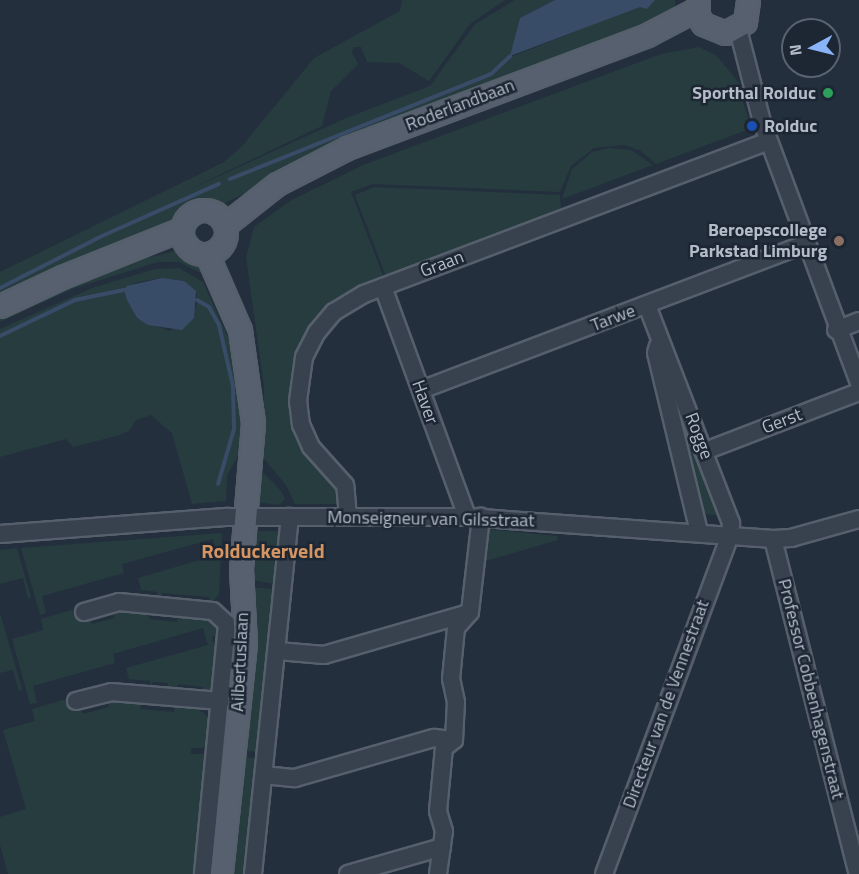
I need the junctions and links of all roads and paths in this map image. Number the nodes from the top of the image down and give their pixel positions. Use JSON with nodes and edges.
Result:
{"nodes":[{"id":1,"x":752,"y":2,"type":"edge"},
{"id":2,"x":699,"y":10,"type":"edge"},
{"id":3,"x":732,"y":31,"type":"junction"},
{"id":4,"x":768,"y":141,"type":"junction"},
{"id":5,"x":221,"y":219,"type":"junction"},
{"id":6,"x":183,"y":237,"type":"junction"},
{"id":7,"x":805,"y":244,"type":"junction"},
{"id":8,"x":212,"y":252,"type":"junction"},
{"id":9,"x":383,"y":287,"type":"junction"},
{"id":10,"x":648,"y":305,"type":"junction"},
{"id":11,"x":0,"y":306,"type":"edge"},
{"id":12,"x":859,"y":321,"type":"edge"},
{"id":13,"x":836,"y":330,"type":"junction"},
{"id":14,"x":661,"y":340,"type":"junction"},
{"id":15,"x":859,"y":383,"type":"edge"},
{"id":16,"x":421,"y":390,"type":"junction"},
{"id":17,"x":859,"y":392,"type":"edge"},
{"id":18,"x":705,"y":451,"type":"junction"},
{"id":19,"x":245,"y":517,"type":"junction"},
{"id":20,"x":290,"y":517,"type":"junction"},
{"id":21,"x":348,"y":517,"type":"junction"},
{"id":22,"x":474,"y":517,"type":"junction"},
{"id":23,"x":859,"y":519,"type":"edge"},
{"id":24,"x":699,"y":532,"type":"junction"},
{"id":25,"x":0,"y":534,"type":"edge"},
{"id":26,"x":730,"y":535,"type":"junction"},
{"id":27,"x":773,"y":539,"type":"junction"},
{"id":28,"x":84,"y":612,"type":"dead end"},
{"id":29,"x":470,"y":612,"type":"junction"},
{"id":30,"x":278,"y":651,"type":"junction"},
{"id":31,"x":76,"y":700,"type":"dead end"},
{"id":32,"x":221,"y":701,"type":"junction"},
{"id":33,"x":454,"y":740,"type":"junction"},
{"id":34,"x":225,"y":752,"type":"junction"},
{"id":35,"x":264,"y":775,"type":"junction"},
{"id":36,"x":442,"y":847,"type":"junction"},
{"id":37,"x":203,"y":874,"type":"edge"},
{"id":38,"x":221,"y":874,"type":"edge"},
{"id":39,"x":253,"y":874,"type":"edge"},
{"id":40,"x":348,"y":874,"type":"edge"},
{"id":41,"x":438,"y":874,"type":"edge"},
{"id":42,"x":604,"y":874,"type":"edge"},
{"id":43,"x":858,"y":874,"type":"edge"}],
"edges":[{"from":1,"to":3,"type":"main road"},
{"from":2,"to":3,"type":"main road"},
{"from":2,"to":5,"type":"main road","name":"Roderlandbaan"},
{"from":3,"to":4,"type":"street"},
{"from":4,"to":7,"type":"street"},
{"from":4,"to":9,"type":"street","name":"Graan"},
{"from":5,"to":6,"type":"main road"},
{"from":5,"to":8,"type":"main road"},
{"from":6,"to":8,"type":"main road"},
{"from":6,"to":11,"type":"main road"},
{"from":7,"to":10,"type":"street","name":"Tarwe"},
{"from":7,"to":13,"type":"street"},
{"from":8,"to":19,"type":"main road","name":"Ailbertuslaan"},
{"from":9,"to":16,"type":"street","name":"Haver"},
{"from":9,"to":21,"type":"street","name":"Graan"},
{"from":10,"to":14,"type":"street","name":"Rogge"},
{"from":10,"to":16,"type":"street","name":"Tarwe"},
{"from":12,"to":13,"type":"street"},
{"from":13,"to":15,"type":"street"},
{"from":14,"to":18,"type":"street","name":"Rogge"},
{"from":14,"to":24,"type":"street","name":"Rogge"},
{"from":16,"to":22,"type":"street","name":"Haver"},
{"from":17,"to":18,"type":"street","name":"Gerst"},
{"from":18,"to":26,"type":"street","name":"Rogge"},
{"from":19,"to":20,"type":"street","name":"Monseigneur van Gilsstraat"},
{"from":19,"to":25,"type":"street","name":"Monseigneur van Gilsstraat"},
{"from":19,"to":34,"type":"main road","name":"Ailbertuslaan"},
{"from":20,"to":21,"type":"street","name":"Monseigneur van Gilsstraat"},
{"from":20,"to":30,"type":"street","name":"Ailbertuslaan"},
{"from":21,"to":22,"type":"street","name":"Monseigneur van Gilsstraat"},
{"from":22,"to":24,"type":"street","name":"Monseigneur van Gilsstraat"},
{"from":22,"to":29,"type":"street"},
{"from":23,"to":27,"type":"street","name":"Monseigneur van Gilsstraat"},
{"from":24,"to":26,"type":"street","name":"Monseigneur van Gilsstraat"},
{"from":26,"to":27,"type":"street","name":"Monseigneur van Gilsstraat"},
{"from":26,"to":42,"type":"street","name":"Directeur van de Vennestraat"},
{"from":27,"to":43,"type":"street","name":"Professor Cobbenhagenstraat"},
{"from":28,"to":32,"type":"street","name":"Ailbertuslaan"},
{"from":29,"to":30,"type":"street"},
{"from":29,"to":33,"type":"street"},
{"from":30,"to":35,"type":"street","name":"Ailbertuslaan"},
{"from":31,"to":32,"type":"street","name":"Ailbertuslaan"},
{"from":32,"to":34,"type":"street","name":"Ailbertuslaan"},
{"from":33,"to":35,"type":"street"},
{"from":33,"to":36,"type":"street"},
{"from":34,"to":37,"type":"street","name":"Ailbertuslaan"},
{"from":34,"to":38,"type":"main road","name":"Ailbertuslaan"},
{"from":35,"to":39,"type":"street","name":"Ailbertuslaan"},
{"from":36,"to":40,"type":"street"},
{"from":36,"to":41,"type":"street"}]}
